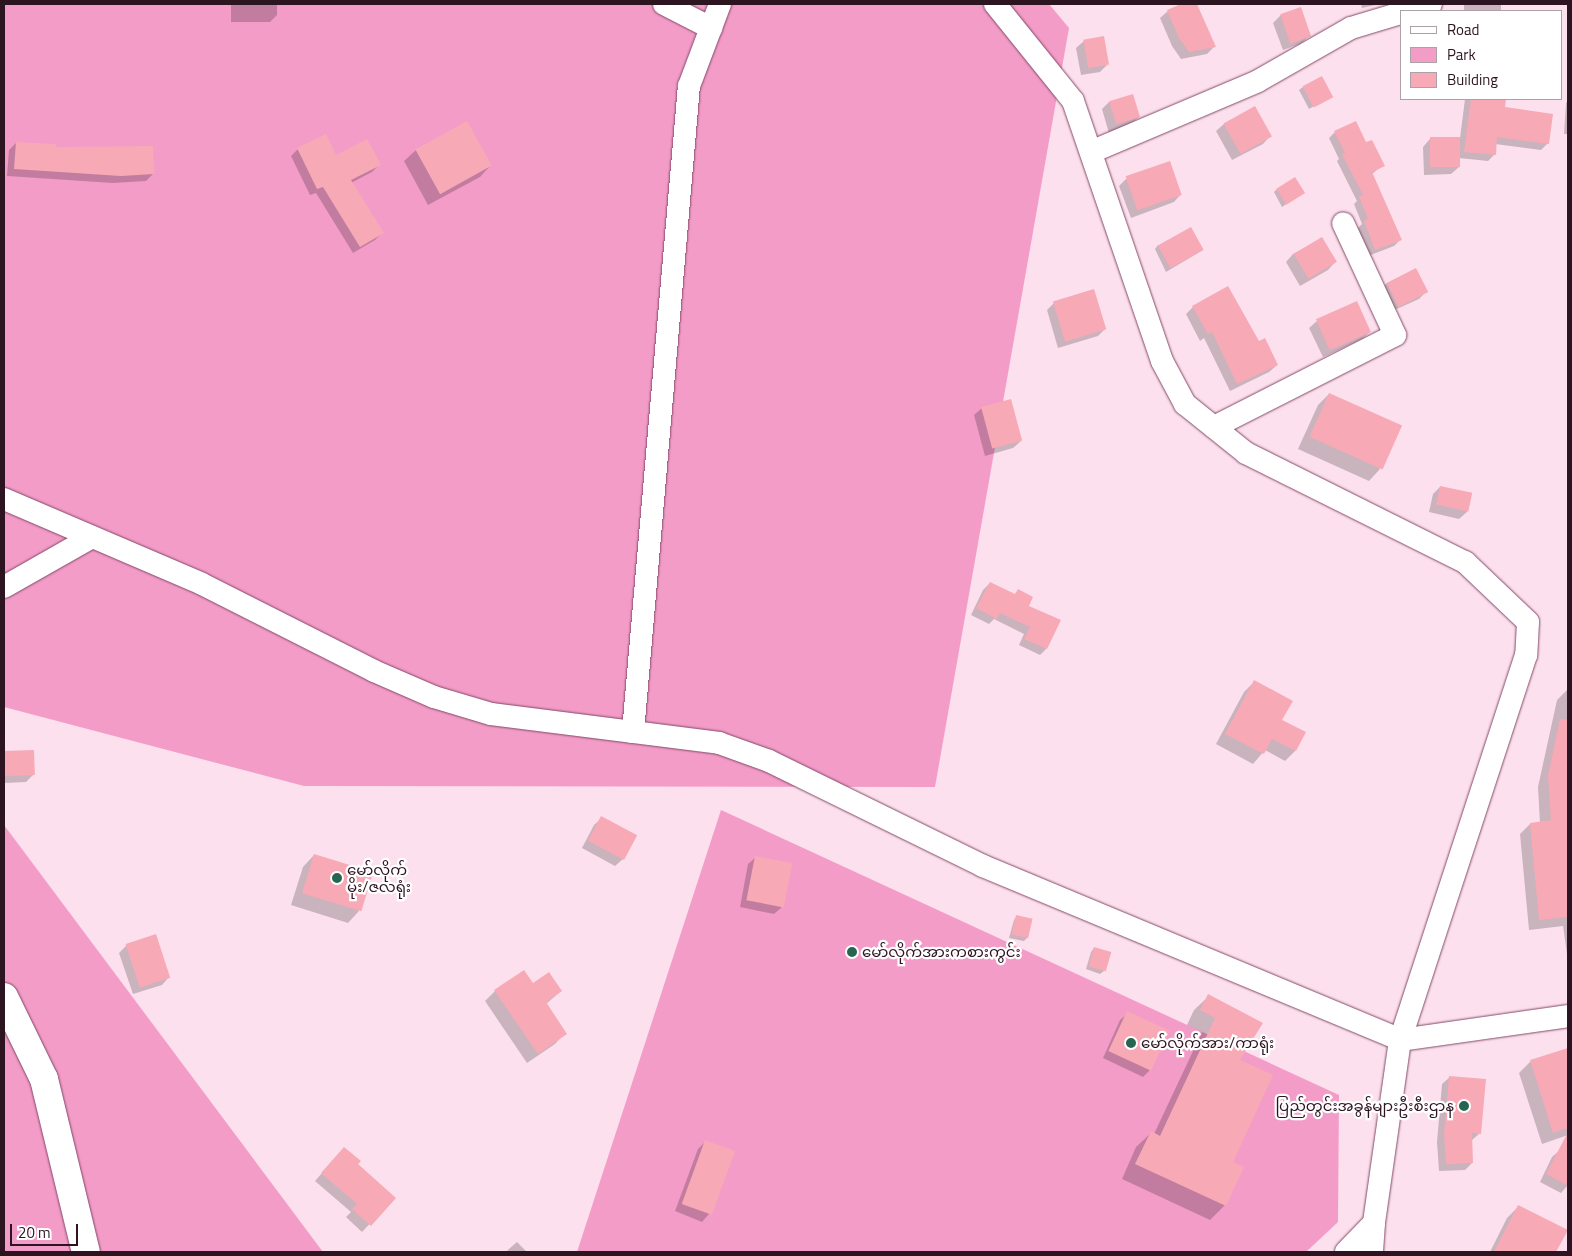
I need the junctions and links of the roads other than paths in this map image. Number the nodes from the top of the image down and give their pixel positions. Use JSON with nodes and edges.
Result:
{"nodes":[{"id":1,"x":664,"y":4,"type":"edge"},
{"id":2,"x":720,"y":4,"type":"edge"},
{"id":3,"x":995,"y":4,"type":"edge"},
{"id":4,"x":1431,"y":4,"type":"edge"},
{"id":5,"x":1410,"y":10,"type":"edge"},
{"id":6,"x":1400,"y":13,"type":"edge"},
{"id":7,"x":711,"y":28,"type":"junction"},
{"id":8,"x":1091,"y":152,"type":"junction"},
{"id":9,"x":1343,"y":223,"type":"dead end"},
{"id":10,"x":1214,"y":427,"type":"junction"},
{"id":11,"x":4,"y":498,"type":"edge"},
{"id":12,"x":92,"y":537,"type":"junction"},
{"id":13,"x":4,"y":587,"type":"edge"},
{"id":14,"x":633,"y":732,"type":"junction"},
{"id":15,"x":4,"y":998,"type":"edge"},
{"id":16,"x":1568,"y":1016,"type":"edge"},
{"id":17,"x":1400,"y":1040,"type":"junction"},
{"id":18,"x":1374,"y":1223,"type":"junction"},
{"id":19,"x":86,"y":1252,"type":"edge"},
{"id":20,"x":1346,"y":1252,"type":"edge"},
{"id":21,"x":1372,"y":1252,"type":"edge"}],
"edges":[{"from":1,"to":7,"type":"street"},
{"from":2,"to":7,"type":"street"},
{"from":3,"to":8,"type":"street"},
{"from":4,"to":5,"type":"street"},
{"from":6,"to":8,"type":"street"},
{"from":7,"to":14,"type":"street"},
{"from":8,"to":10,"type":"street"},
{"from":9,"to":10,"type":"street"},
{"from":10,"to":17,"type":"street"},
{"from":11,"to":12,"type":"street"},
{"from":12,"to":13,"type":"street"},
{"from":12,"to":14,"type":"street"},
{"from":14,"to":17,"type":"street"},
{"from":15,"to":19,"type":"main road"},
{"from":16,"to":17,"type":"street"},
{"from":17,"to":18,"type":"street"},
{"from":18,"to":20,"type":"street"},
{"from":18,"to":21,"type":"street"}]}
